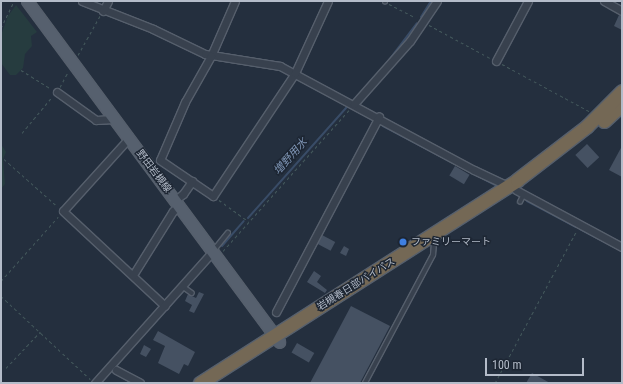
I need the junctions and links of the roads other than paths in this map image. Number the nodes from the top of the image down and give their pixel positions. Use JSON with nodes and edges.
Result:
{"nodes":[{"id":1,"x":27,"y":1,"type":"edge"},
{"id":2,"x":82,"y":1,"type":"edge"},
{"id":3,"x":108,"y":1,"type":"edge"},
{"id":4,"x":235,"y":1,"type":"edge"},
{"id":5,"x":328,"y":1,"type":"edge"},
{"id":6,"x":437,"y":1,"type":"edge"},
{"id":7,"x":528,"y":1,"type":"edge"},
{"id":8,"x":604,"y":1,"type":"edge"},
{"id":9,"x":103,"y":11,"type":"junction"},
{"id":10,"x":622,"y":11,"type":"edge"},
{"id":11,"x":211,"y":56,"type":"junction"},
{"id":12,"x":496,"y":62,"type":"road end"},
{"id":13,"x":295,"y":73,"type":"junction"},
{"id":14,"x":622,"y":91,"type":"edge"},
{"id":15,"x":57,"y":92,"type":"road end"},
{"id":16,"x":354,"y":104,"type":"junction"},
{"id":17,"x":622,"y":104,"type":"edge"},
{"id":18,"x":379,"y":117,"type":"junction"},
{"id":19,"x":114,"y":119,"type":"junction"},
{"id":20,"x":129,"y":138,"type":"junction"},
{"id":21,"x":166,"y":164,"type":"junction"},
{"id":22,"x":156,"y":174,"type":"junction"},
{"id":23,"x":192,"y":181,"type":"junction"},
{"id":24,"x":517,"y":193,"type":"junction"},
{"id":25,"x":177,"y":203,"type":"junction"},
{"id":26,"x":228,"y":233,"type":"dead end"},
{"id":27,"x":434,"y":243,"type":"junction"},
{"id":28,"x":622,"y":247,"type":"edge"},
{"id":29,"x":215,"y":254,"type":"junction"},
{"id":30,"x":133,"y":275,"type":"junction"},
{"id":31,"x":181,"y":286,"type":"junction"},
{"id":32,"x":192,"y":293,"type":"dead end"},
{"id":33,"x":165,"y":306,"type":"junction"},
{"id":34,"x":276,"y":312,"type":"dead end"},
{"id":35,"x":276,"y":339,"type":"junction"},
{"id":36,"x":116,"y":370,"type":"dead end"},
{"id":37,"x":95,"y":383,"type":"edge"},
{"id":38,"x":140,"y":383,"type":"edge"},
{"id":39,"x":200,"y":383,"type":"edge"},
{"id":40,"x":216,"y":383,"type":"edge"},
{"id":41,"x":364,"y":383,"type":"edge"}],
"edges":[{"from":1,"to":19,"type":"main road","name":"野田岩槻線"},
{"from":2,"to":9,"type":"street"},
{"from":3,"to":9,"type":"street"},
{"from":4,"to":11,"type":"street"},
{"from":5,"to":13,"type":"street"},
{"from":6,"to":16,"type":"street"},
{"from":7,"to":12,"type":"street"},
{"from":8,"to":10,"type":"street"},
{"from":9,"to":11,"type":"street"},
{"from":11,"to":13,"type":"street"},
{"from":11,"to":21,"type":"street"},
{"from":13,"to":16,"type":"street"},
{"from":13,"to":23,"type":"street"},
{"from":14,"to":24,"type":"highway","name":"岩槻春日部バイパス"},
{"from":15,"to":19,"type":"street"},
{"from":16,"to":18,"type":"street"},
{"from":17,"to":24,"type":"highway","name":"岩槻春日部バイパス"},
{"from":18,"to":24,"type":"street"},
{"from":18,"to":34,"type":"street"},
{"from":19,"to":20,"type":"main road","name":"野田岩槻線"},
{"from":20,"to":22,"type":"main road","name":"野田岩槻線"},
{"from":20,"to":30,"type":"street"},
{"from":21,"to":22,"type":"street"},
{"from":21,"to":23,"type":"street"},
{"from":22,"to":25,"type":"main road","name":"野田岩槻線"},
{"from":23,"to":25,"type":"street"},
{"from":24,"to":27,"type":"highway","name":"岩槻春日部バイパス"},
{"from":24,"to":28,"type":"street"},
{"from":24,"to":35,"type":"highway","name":"岩槻春日部バイパス"},
{"from":25,"to":29,"type":"main road","name":"野田岩槻線"},
{"from":25,"to":30,"type":"street"},
{"from":26,"to":29,"type":"lane"},
{"from":27,"to":35,"type":"highway","name":"岩槻春日部バイパス"},
{"from":27,"to":41,"type":"lane"},
{"from":29,"to":31,"type":"street"},
{"from":29,"to":35,"type":"main road","name":"野田岩槻線"},
{"from":30,"to":33,"type":"street"},
{"from":31,"to":32,"type":"lane"},
{"from":31,"to":33,"type":"street"},
{"from":33,"to":37,"type":"street"},
{"from":35,"to":39,"type":"highway","name":"岩槻春日部バイパス"},
{"from":35,"to":40,"type":"highway","name":"岩槻春日部バイパス"},
{"from":36,"to":38,"type":"street"}]}
